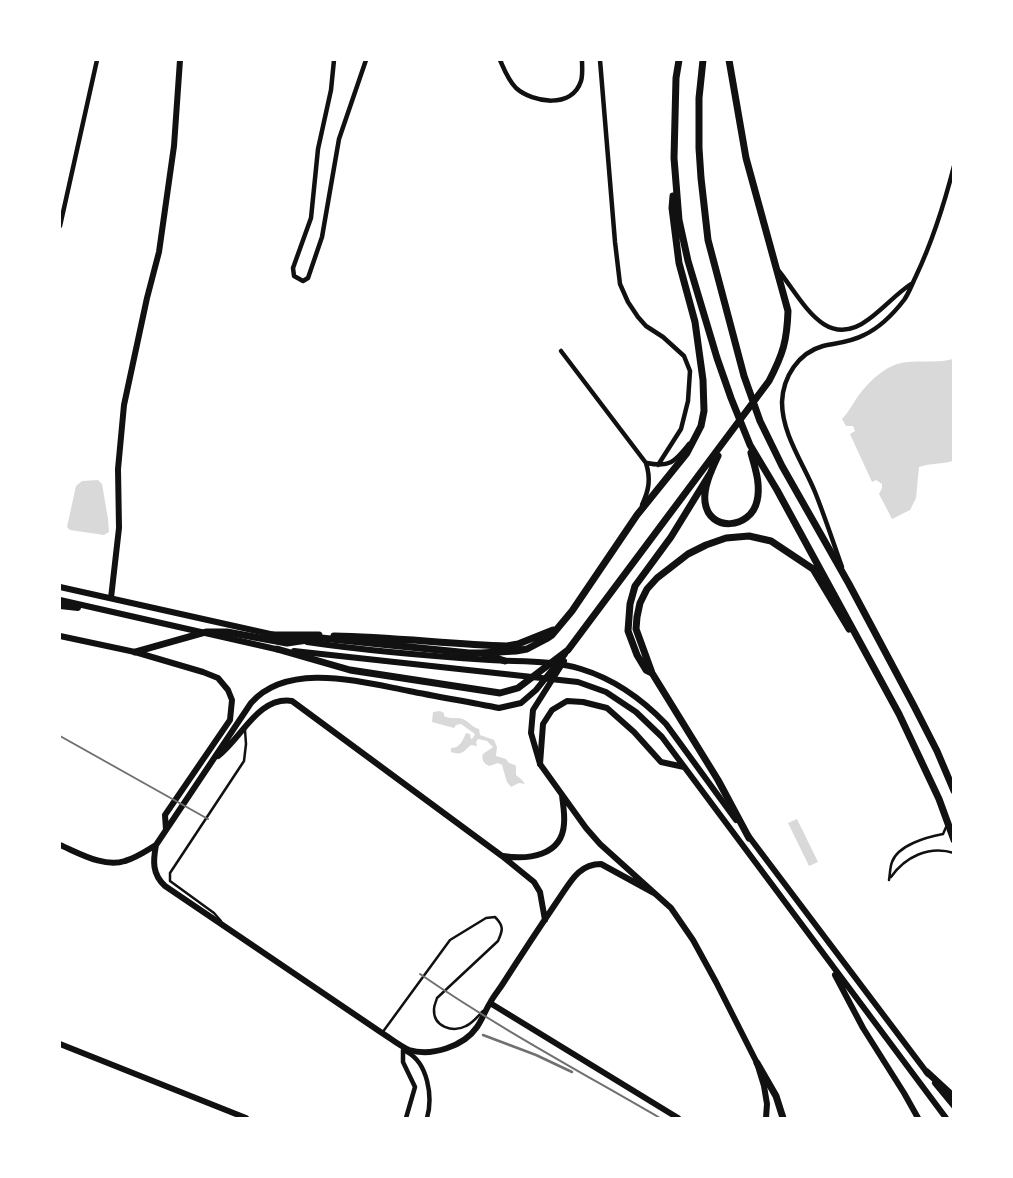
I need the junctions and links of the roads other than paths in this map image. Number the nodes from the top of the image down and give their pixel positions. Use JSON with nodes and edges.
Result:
{"nodes":[{"id":1,"x":97,"y":60,"type":"edge"},
{"id":2,"x":180,"y":60,"type":"edge"},
{"id":3,"x":334,"y":60,"type":"edge"},
{"id":4,"x":366,"y":60,"type":"edge"},
{"id":5,"x":499,"y":60,"type":"edge"},
{"id":6,"x":582,"y":60,"type":"edge"},
{"id":7,"x":600,"y":60,"type":"edge"},
{"id":8,"x":679,"y":60,"type":"edge"},
{"id":9,"x":703,"y":60,"type":"edge"},
{"id":10,"x":729,"y":60,"type":"edge"},
{"id":11,"x":954,"y":166,"type":"edge"},
{"id":12,"x":675,"y":179,"type":"junction"},
{"id":13,"x":60,"y":226,"type":"edge"},
{"id":14,"x":778,"y":269,"type":"junction"},
{"id":15,"x":913,"y":283,"type":"junction"},
{"id":16,"x":561,"y":351,"type":"dead end"},
{"id":17,"x":695,"y":438,"type":"junction"},
{"id":18,"x":724,"y":442,"type":"junction"},
{"id":19,"x":750,"y":445,"type":"junction"},
{"id":20,"x":646,"y":463,"type":"junction"},
{"id":21,"x":657,"y":465,"type":"junction"},
{"id":22,"x":711,"y":472,"type":"junction"},
{"id":23,"x":637,"y":515,"type":"junction"},
{"id":24,"x":849,"y":584,"type":"junction"},
{"id":25,"x":60,"y":587,"type":"edge"},
{"id":26,"x":111,"y":598,"type":"junction"},
{"id":27,"x":60,"y":600,"type":"edge"},
{"id":28,"x":60,"y":606,"type":"edge"},
{"id":29,"x":118,"y":614,"type":"junction"},
{"id":30,"x":557,"y":628,"type":"junction"},
{"id":31,"x":269,"y":635,"type":"junction"},
{"id":32,"x":60,"y":636,"type":"edge"},
{"id":33,"x":277,"y":649,"type":"junction"},
{"id":34,"x":568,"y":650,"type":"junction"},
{"id":35,"x":135,"y":652,"type":"junction"},
{"id":36,"x":481,"y":653,"type":"junction"},
{"id":37,"x":869,"y":658,"type":"junction"},
{"id":38,"x":505,"y":661,"type":"junction"},
{"id":39,"x":652,"y":673,"type":"junction"},
{"id":40,"x":245,"y":727,"type":"junction"},
{"id":41,"x":214,"y":760,"type":"junction"},
{"id":42,"x":540,"y":764,"type":"junction"},
{"id":43,"x":684,"y":767,"type":"junction"},
{"id":44,"x":954,"y":791,"type":"edge"},
{"id":45,"x":561,"y":793,"type":"junction"},
{"id":46,"x":948,"y":823,"type":"junction"},
{"id":47,"x":166,"y":832,"type":"junction"},
{"id":48,"x":749,"y":838,"type":"junction"},
{"id":49,"x":954,"y":840,"type":"edge"},
{"id":50,"x":60,"y":845,"type":"edge"},
{"id":51,"x":156,"y":845,"type":"junction"},
{"id":52,"x":954,"y":853,"type":"edge"},
{"id":53,"x":502,"y":856,"type":"junction"},
{"id":54,"x":654,"y":893,"type":"junction"},
{"id":55,"x":545,"y":920,"type":"junction"},
{"id":56,"x":225,"y":925,"type":"junction"},
{"id":57,"x":825,"y":958,"type":"junction"},
{"id":58,"x":490,"y":1003,"type":"junction"},
{"id":59,"x":382,"y":1033,"type":"junction"},
{"id":60,"x":60,"y":1044,"type":"edge"},
{"id":61,"x":404,"y":1049,"type":"junction"},
{"id":62,"x":757,"y":1063,"type":"junction"},
{"id":63,"x":927,"y":1072,"type":"junction"},
{"id":64,"x":954,"y":1097,"type":"edge"},
{"id":65,"x":954,"y":1106,"type":"edge"},
{"id":66,"x":246,"y":1118,"type":"edge"},
{"id":67,"x":406,"y":1118,"type":"edge"},
{"id":68,"x":427,"y":1118,"type":"edge"},
{"id":69,"x":678,"y":1118,"type":"edge"},
{"id":70,"x":766,"y":1118,"type":"edge"},
{"id":71,"x":783,"y":1118,"type":"edge"},
{"id":72,"x":918,"y":1118,"type":"edge"},
{"id":73,"x":946,"y":1118,"type":"edge"}],
"edges":[{"from":1,"to":13,"type":"street"},
{"from":2,"to":26,"type":"street"},
{"from":3,"to":4,"type":"street"},
{"from":5,"to":6,"type":"street"},
{"from":7,"to":21,"type":"street"},
{"from":8,"to":12,"type":"main road"},
{"from":9,"to":24,"type":"main road"},
{"from":10,"to":14,"type":"main road"},
{"from":11,"to":15,"type":"street"},
{"from":12,"to":17,"type":"main road"},
{"from":12,"to":19,"type":"main road"},
{"from":14,"to":15,"type":"street"},
{"from":14,"to":18,"type":"main road"},
{"from":15,"to":24,"type":"street"},
{"from":16,"to":20,"type":"street"},
{"from":17,"to":21,"type":"street"},
{"from":17,"to":23,"type":"main road"},
{"from":18,"to":22,"type":"main road"},
{"from":18,"to":34,"type":"main road"},
{"from":19,"to":22,"type":"main road"},
{"from":19,"to":37,"type":"main road"},
{"from":20,"to":21,"type":"street"},
{"from":20,"to":23,"type":"street"},
{"from":22,"to":39,"type":"main road"},
{"from":23,"to":30,"type":"main road"},
{"from":24,"to":44,"type":"main road"},
{"from":25,"to":26,"type":"street"},
{"from":26,"to":31,"type":"street"},
{"from":27,"to":29,"type":"street"},
{"from":28,"to":29,"type":"street"},
{"from":29,"to":33,"type":"street"},
{"from":30,"to":31,"type":"main road"},
{"from":30,"to":36,"type":"main road"},
{"from":31,"to":38,"type":"street"},
{"from":32,"to":35,"type":"street"},
{"from":33,"to":34,"type":"main road"},
{"from":33,"to":43,"type":"street"},
{"from":34,"to":41,"type":"street"},
{"from":34,"to":42,"type":"street"},
{"from":35,"to":36,"type":"main road"},
{"from":35,"to":47,"type":"street"},
{"from":36,"to":38,"type":"main road"},
{"from":37,"to":39,"type":"main road"},
{"from":37,"to":46,"type":"main road"},
{"from":38,"to":48,"type":"street"},
{"from":39,"to":48,"type":"main road"},
{"from":40,"to":41,"type":"street"},
{"from":40,"to":53,"type":"street"},
{"from":40,"to":56,"type":"lane"},
{"from":41,"to":47,"type":"street"},
{"from":42,"to":43,"type":"street"},
{"from":42,"to":45,"type":"street"},
{"from":43,"to":57,"type":"street"},
{"from":45,"to":53,"type":"street"},
{"from":45,"to":54,"type":"street"},
{"from":46,"to":49,"type":"main road"},
{"from":46,"to":52,"type":"lane"},
{"from":47,"to":51,"type":"street"},
{"from":48,"to":63,"type":"street"},
{"from":50,"to":51,"type":"street"},
{"from":51,"to":56,"type":"street"},
{"from":53,"to":55,"type":"street"},
{"from":54,"to":55,"type":"street"},
{"from":54,"to":62,"type":"street"},
{"from":55,"to":58,"type":"street"},
{"from":56,"to":59,"type":"street"},
{"from":57,"to":72,"type":"street"},
{"from":57,"to":73,"type":"street"},
{"from":58,"to":59,"type":"lane"},
{"from":58,"to":61,"type":"street"},
{"from":58,"to":69,"type":"street"},
{"from":59,"to":61,"type":"street"},
{"from":60,"to":66,"type":"street"},
{"from":61,"to":67,"type":"street"},
{"from":61,"to":68,"type":"street"},
{"from":62,"to":70,"type":"street"},
{"from":62,"to":71,"type":"main road"},
{"from":63,"to":64,"type":"main road"},
{"from":63,"to":65,"type":"street"}]}
